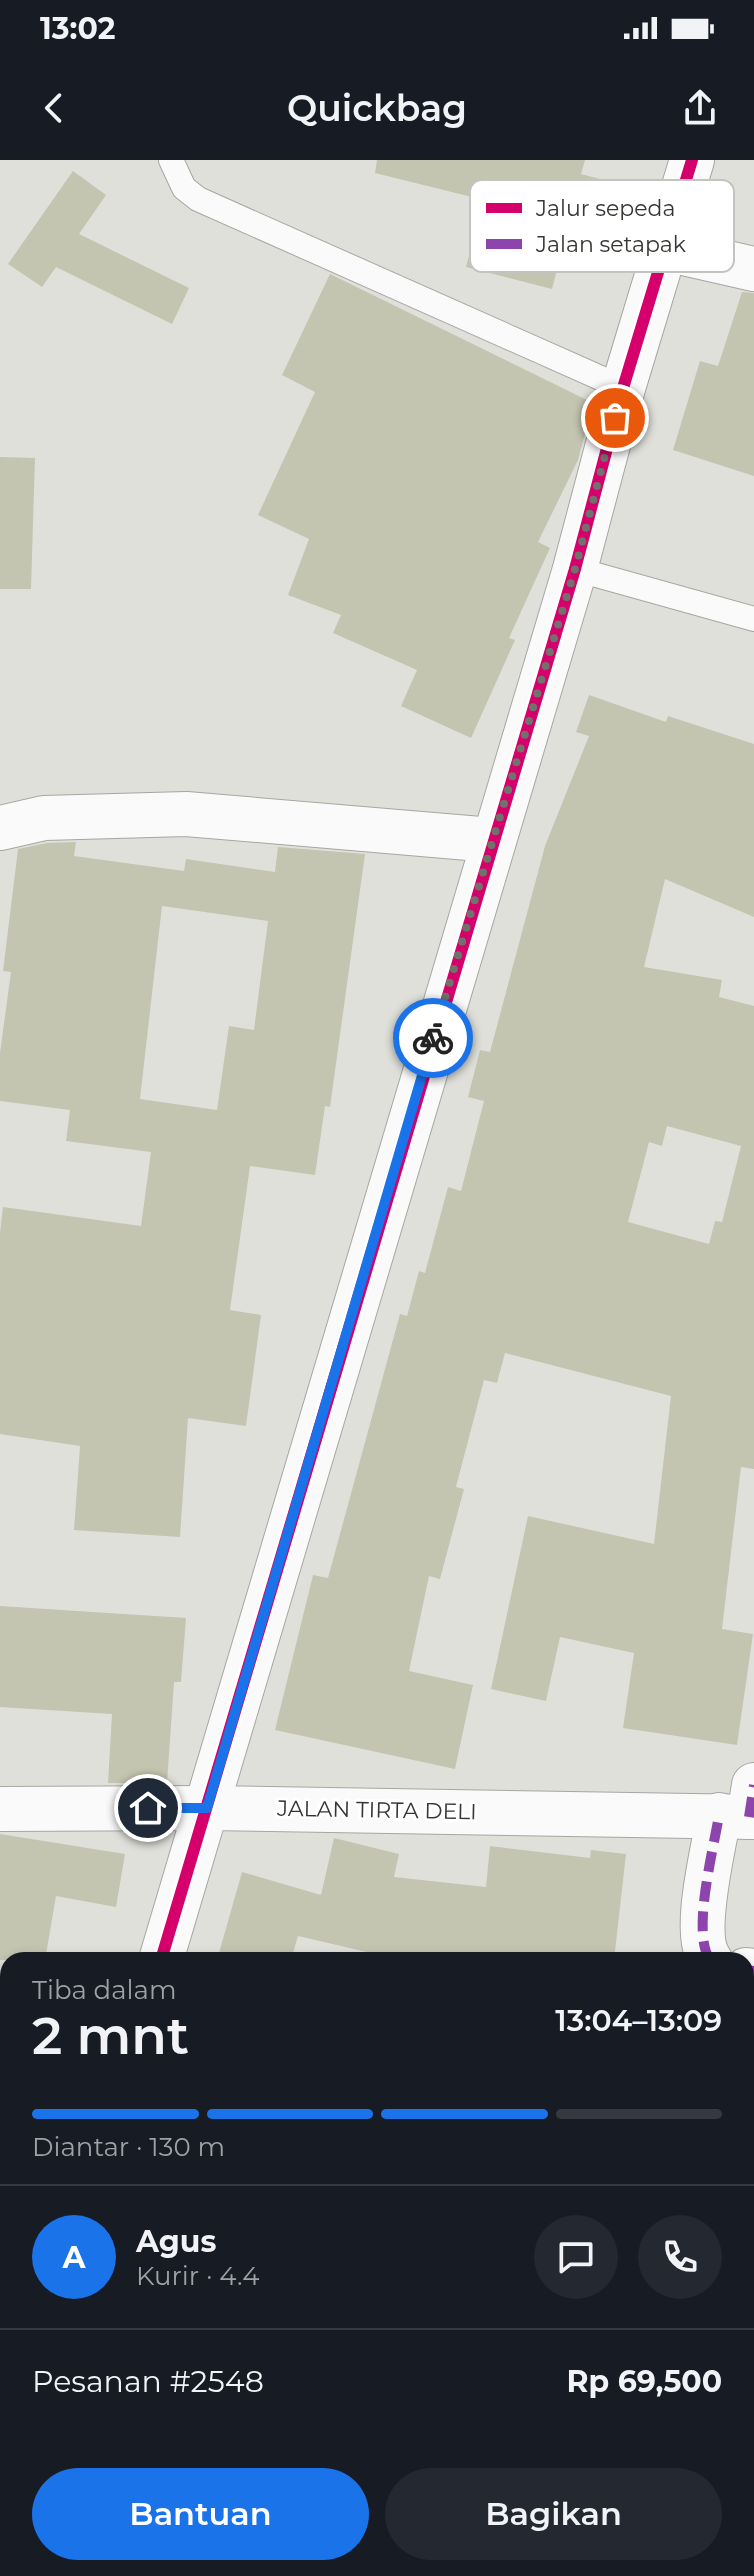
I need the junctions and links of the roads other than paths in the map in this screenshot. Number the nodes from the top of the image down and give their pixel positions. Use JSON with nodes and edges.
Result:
{"nodes":[{"id":1,"x":171,"y":160,"type":"edge"},
{"id":2,"x":692,"y":160,"type":"edge"},
{"id":3,"x":686,"y":180,"type":"edge"},
{"id":4,"x":734,"y":264,"type":"edge"},
{"id":5,"x":754,"y":269,"type":"edge"},
{"id":6,"x":659,"y":272,"type":"edge"},
{"id":7,"x":623,"y":388,"type":"junction"},
{"id":8,"x":575,"y":569,"type":"junction"},
{"id":9,"x":754,"y":619,"type":"edge"},
{"id":10,"x":0,"y":828,"type":"edge"},
{"id":11,"x":492,"y":840,"type":"junction"},
{"id":12,"x":207,"y":1808,"type":"junction"},
{"id":13,"x":0,"y":1809,"type":"edge"},
{"id":14,"x":744,"y":1809,"type":"edge"},
{"id":15,"x":163,"y":1952,"type":"edge"},
{"id":16,"x":706,"y":1952,"type":"edge"}],
"edges":[{"from":1,"to":7,"type":"lane"},
{"from":2,"to":3,"type":"street"},
{"from":4,"to":5,"type":"street"},
{"from":6,"to":7,"type":"street"},
{"from":7,"to":8,"type":"street"},
{"from":8,"to":9,"type":"lane"},
{"from":8,"to":11,"type":"street"},
{"from":10,"to":11,"type":"street"},
{"from":11,"to":12,"type":"street"},
{"from":12,"to":13,"type":"street","name":"JALAN TIRTA DELI"},
{"from":12,"to":14,"type":"street","name":"JALAN TIRTA DELI"},
{"from":12,"to":15,"type":"street"},
{"from":14,"to":16,"type":"street"}]}
